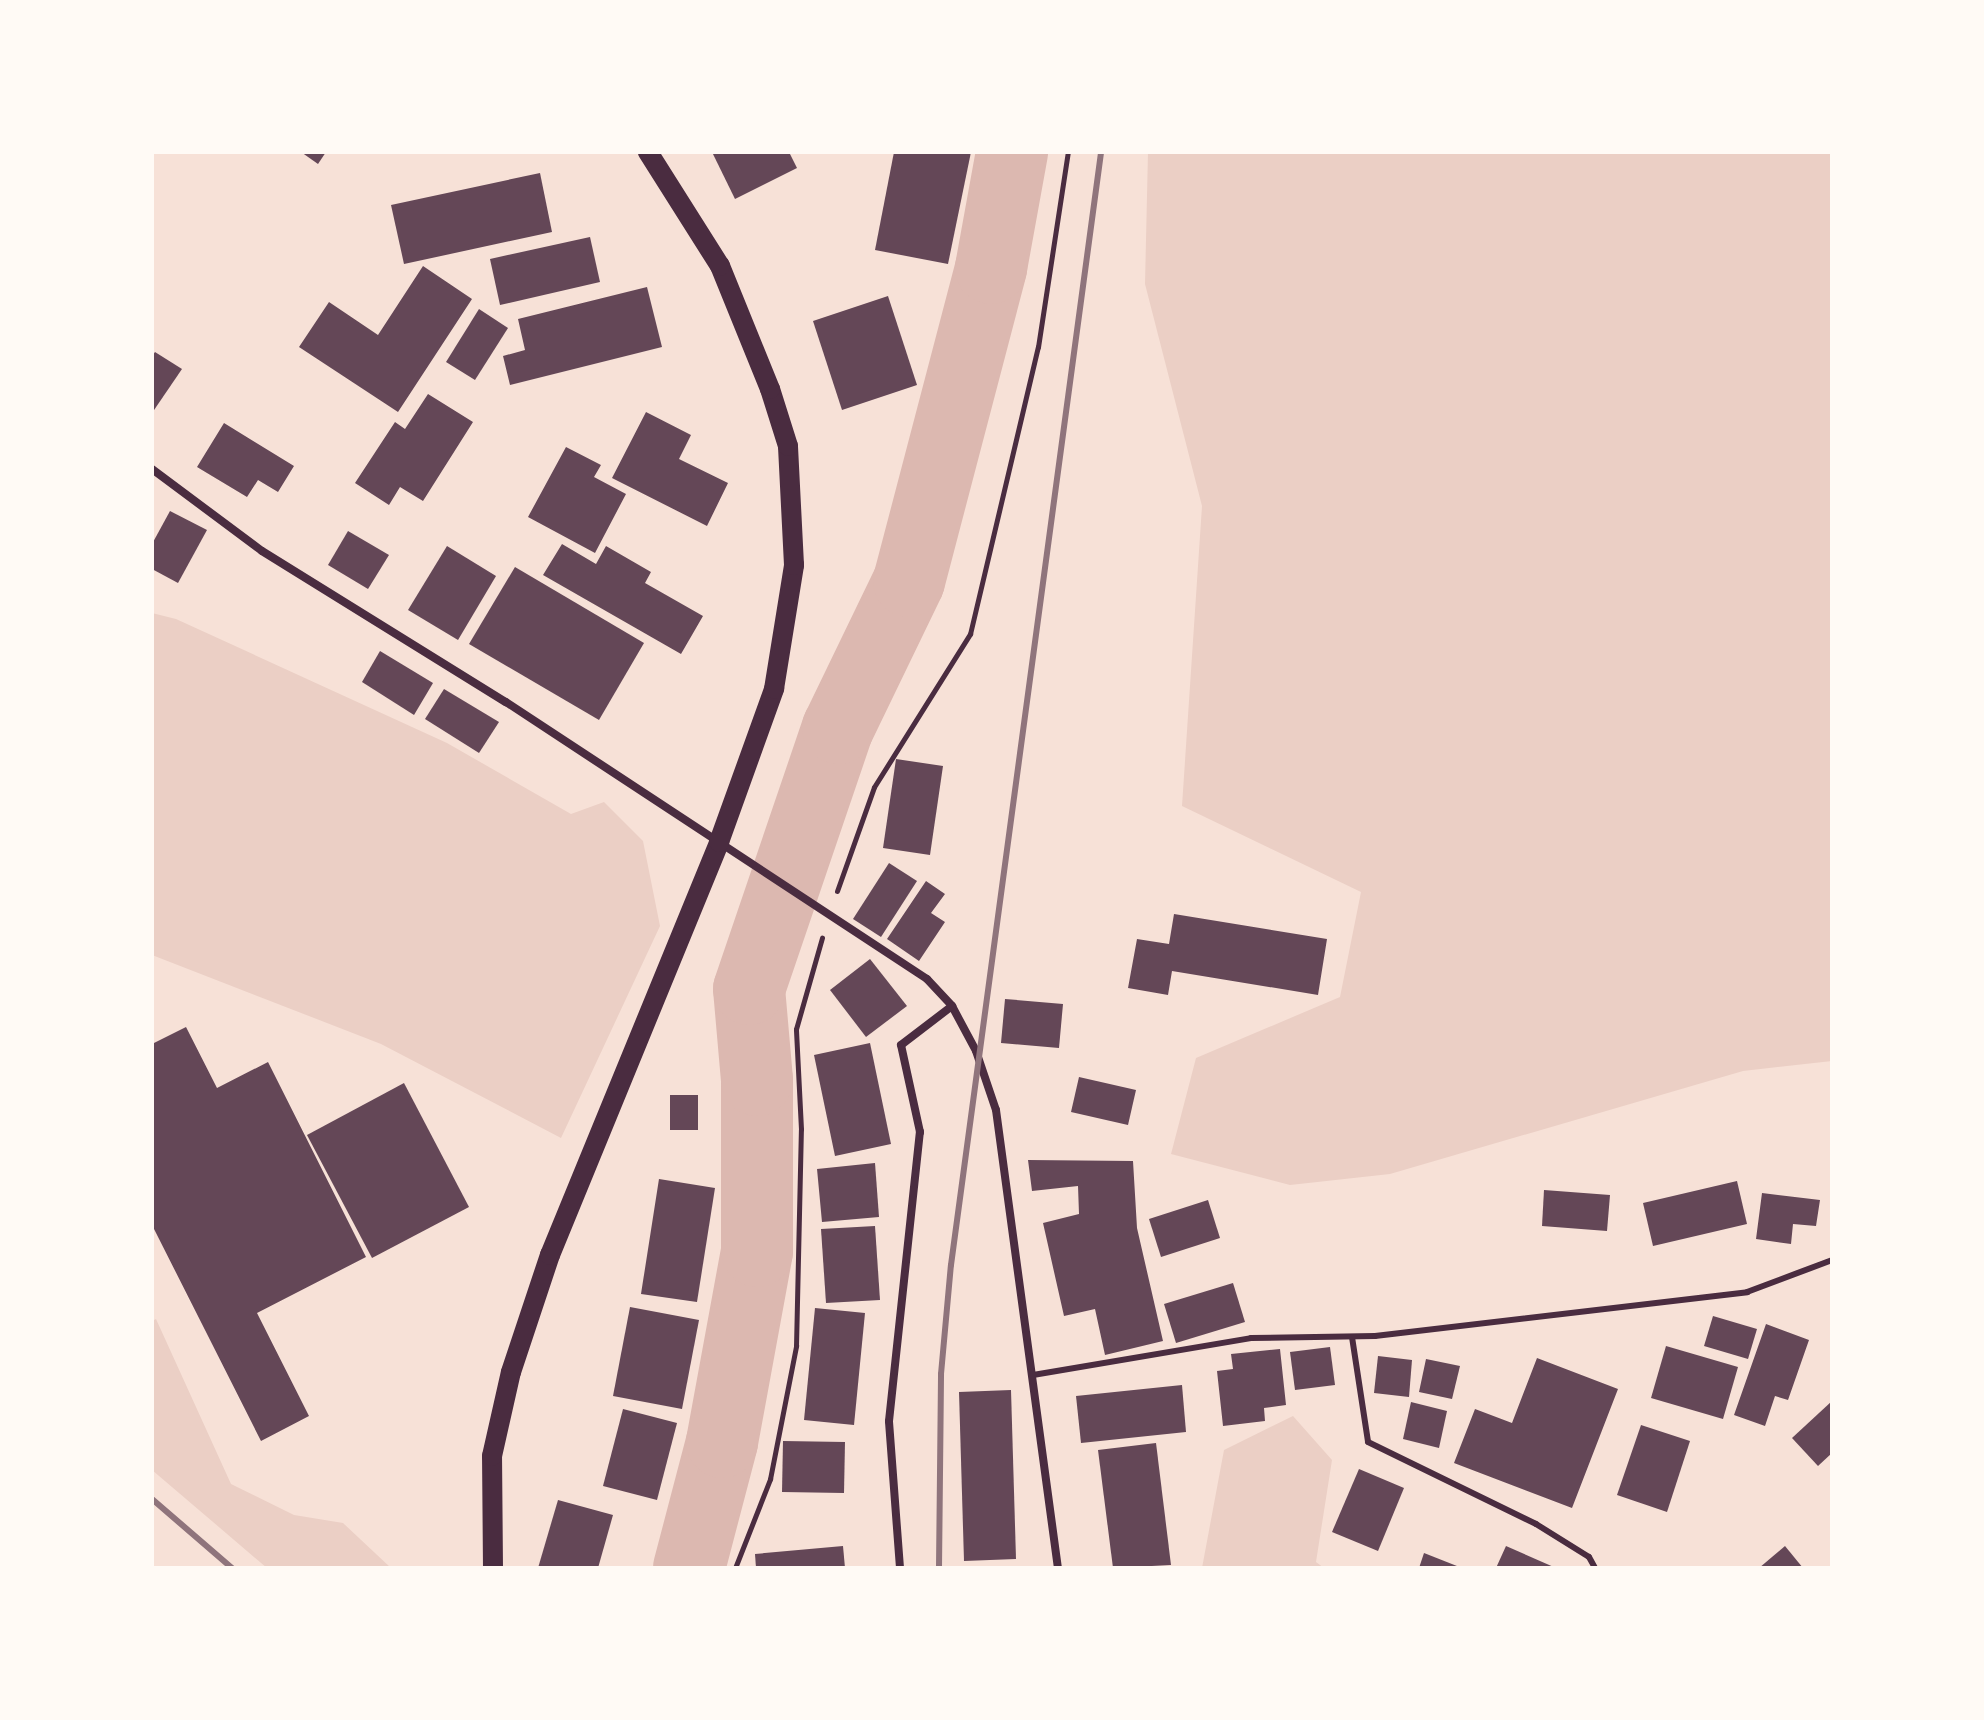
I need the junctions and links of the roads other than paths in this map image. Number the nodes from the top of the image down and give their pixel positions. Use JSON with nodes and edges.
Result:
{"nodes":[{"id":1,"x":648,"y":152,"type":"edge"},
{"id":2,"x":152,"y":469,"type":"edge"},
{"id":3,"x":719,"y":842,"type":"junction"},
{"id":4,"x":952,"y":1006,"type":"junction"},
{"id":5,"x":1832,"y":1260,"type":"edge"},
{"id":6,"x":1352,"y":1337,"type":"junction"},
{"id":7,"x":1033,"y":1375,"type":"junction"},
{"id":8,"x":493,"y":1568,"type":"edge"},
{"id":9,"x":900,"y":1568,"type":"edge"},
{"id":10,"x":1058,"y":1568,"type":"edge"},
{"id":11,"x":1595,"y":1568,"type":"edge"}],
"edges":[{"from":1,"to":3,"type":"main road"},
{"from":2,"to":3,"type":"street"},
{"from":3,"to":4,"type":"street"},
{"from":3,"to":8,"type":"main road"},
{"from":4,"to":7,"type":"street"},
{"from":4,"to":9,"type":"street"},
{"from":5,"to":6,"type":"lane"},
{"from":6,"to":7,"type":"lane"},
{"from":6,"to":11,"type":"lane"},
{"from":7,"to":10,"type":"street"}]}
